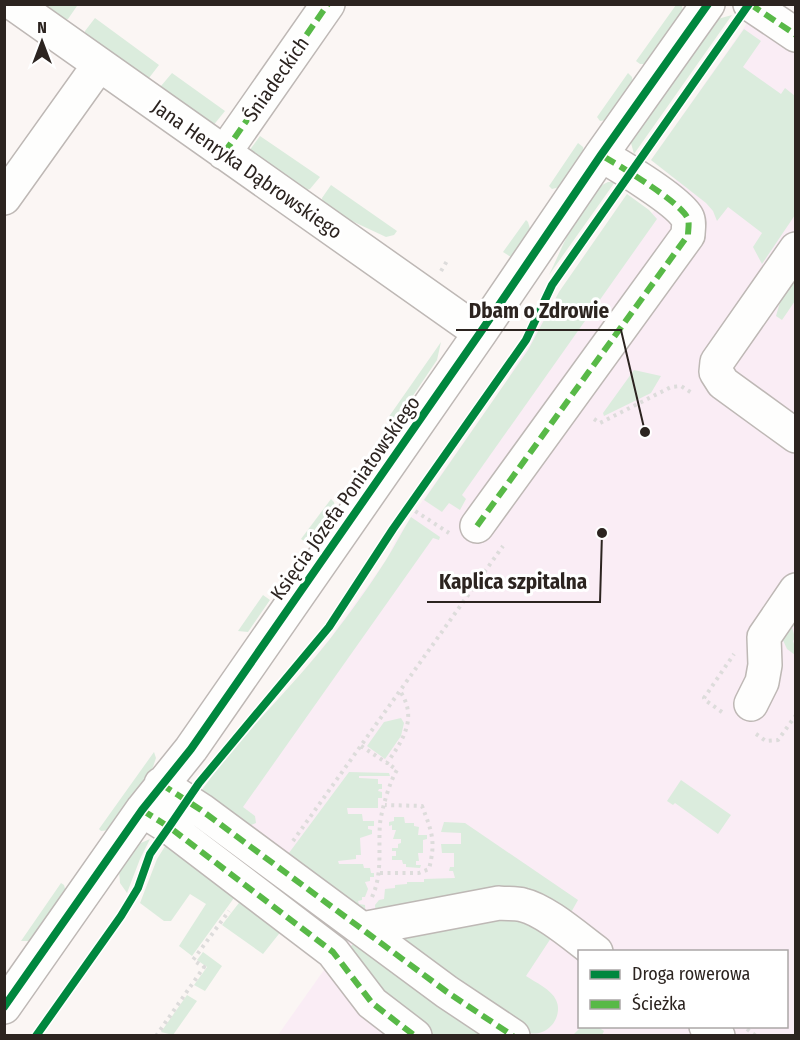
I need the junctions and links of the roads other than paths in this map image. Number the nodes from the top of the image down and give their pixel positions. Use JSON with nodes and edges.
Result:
{"nodes":[{"id":1,"x":14,"y":4,"type":"edge"},
{"id":2,"x":328,"y":4,"type":"edge"},
{"id":3,"x":708,"y":4,"type":"edge"},
{"id":4,"x":750,"y":4,"type":"edge"},
{"id":5,"x":795,"y":35,"type":"edge"},
{"id":6,"x":99,"y":65,"type":"junction"},
{"id":7,"x":224,"y":153,"type":"junction"},
{"id":8,"x":601,"y":155,"type":"junction"},
{"id":9,"x":4,"y":198,"type":"edge"},
{"id":10,"x":795,"y":249,"type":"edge"},
{"id":11,"x":480,"y":333,"type":"junction"},
{"id":12,"x":795,"y":436,"type":"edge"},
{"id":13,"x":477,"y":526,"type":"dead end"},
{"id":14,"x":795,"y":590,"type":"edge"},
{"id":15,"x":751,"y":704,"type":"dead end"},
{"id":16,"x":161,"y":784,"type":"junction"},
{"id":17,"x":142,"y":810,"type":"junction"},
{"id":18,"x":366,"y":928,"type":"junction"},
{"id":19,"x":595,"y":950,"type":"edge"},
{"id":20,"x":4,"y":1006,"type":"edge"},
{"id":21,"x":415,"y":1035,"type":"edge"},
{"id":22,"x":513,"y":1035,"type":"edge"}],
"edges":[{"from":1,"to":6,"type":"street","name":"Jana Henryka Dąbrowskiego"},
{"from":2,"to":7,"type":"street","name":"Śniadeckich"},
{"from":3,"to":8,"type":"street","name":"Księcia Józefa Poniatowskiego"},
{"from":4,"to":5,"type":"street"},
{"from":6,"to":7,"type":"street","name":"Jana Henryka Dąbrowskiego"},
{"from":6,"to":9,"type":"street"},
{"from":7,"to":11,"type":"street","name":"Jana Henryka Dąbrowskiego"},
{"from":8,"to":11,"type":"street","name":"Księcia Józefa Poniatowskiego"},
{"from":8,"to":13,"type":"street"},
{"from":10,"to":12,"type":"street"},
{"from":11,"to":16,"type":"street","name":"Księcia Józefa Poniatowskiego"},
{"from":14,"to":15,"type":"street"},
{"from":16,"to":17,"type":"street","name":"Księcia Józefa Poniatowskiego"},
{"from":16,"to":18,"type":"street"},
{"from":17,"to":20,"type":"street","name":"Księcia Józefa Poniatowskiego"},
{"from":17,"to":21,"type":"street"},
{"from":18,"to":19,"type":"street"},
{"from":18,"to":22,"type":"street"}]}
